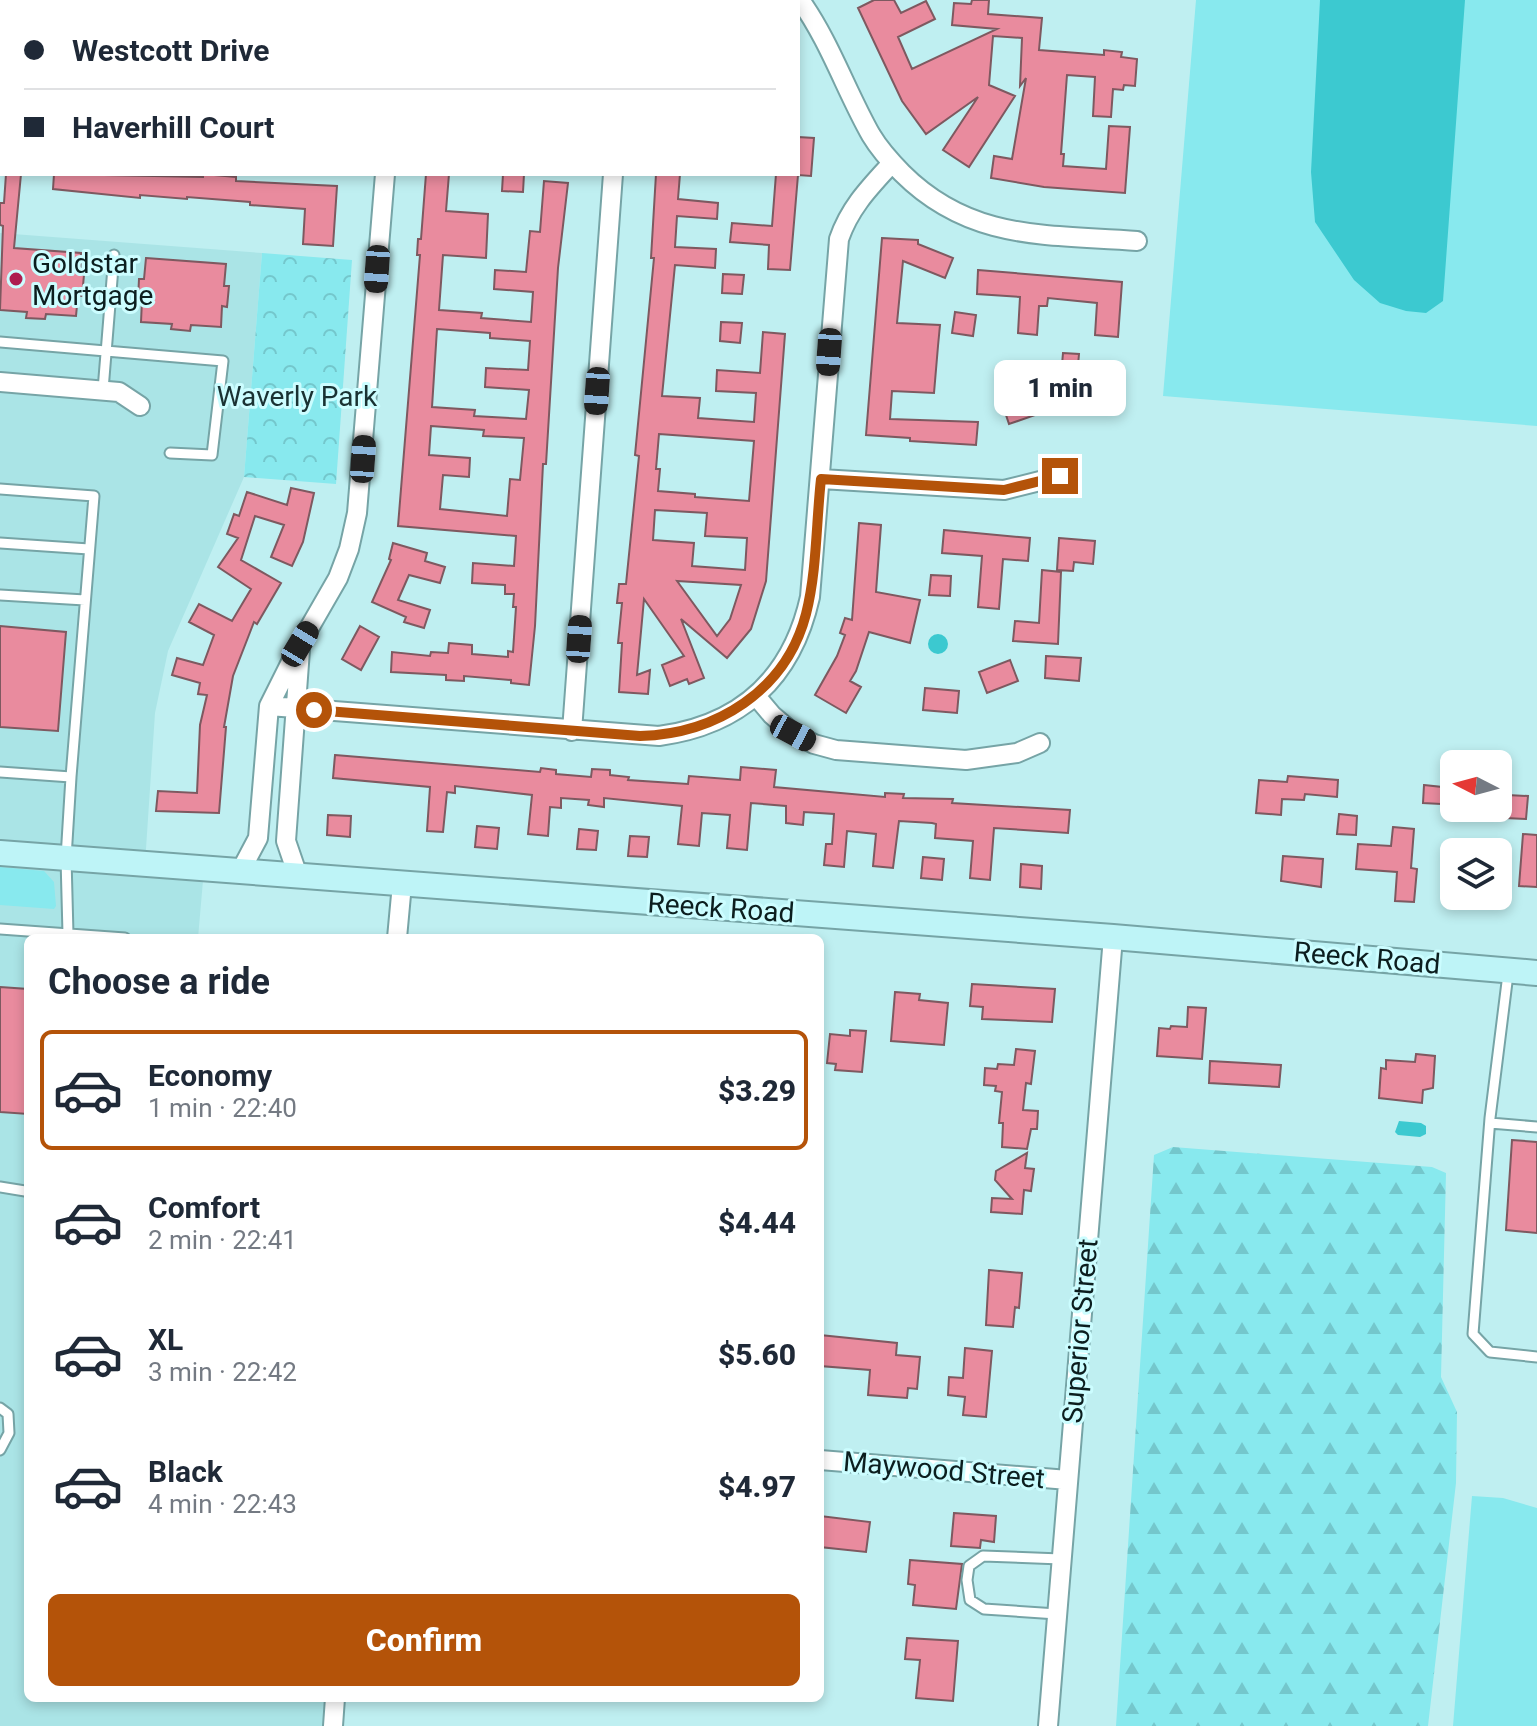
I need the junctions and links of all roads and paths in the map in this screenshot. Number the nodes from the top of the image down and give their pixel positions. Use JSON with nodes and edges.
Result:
{"nodes":[{"id":1,"x":800,"y":0,"type":"edge"},
{"id":2,"x":892,"y":163,"type":"junction"},
{"id":3,"x":385,"y":176,"type":"edge"},
{"id":4,"x":613,"y":176,"type":"edge"},
{"id":5,"x":1137,"y":241,"type":"dead end"},
{"id":6,"x":114,"y":255,"type":"dead end"},
{"id":7,"x":0,"y":342,"type":"edge"},
{"id":8,"x":106,"y":351,"type":"junction"},
{"id":9,"x":0,"y":382,"type":"edge"},
{"id":10,"x":103,"y":390,"type":"junction"},
{"id":11,"x":140,"y":406,"type":"dead end"},
{"id":12,"x":170,"y":453,"type":"dead end"},
{"id":13,"x":1060,"y":476,"type":"dead end"},
{"id":14,"x":821,"y":479,"type":"junction"},
{"id":15,"x":0,"y":489,"type":"edge"},
{"id":16,"x":0,"y":543,"type":"edge"},
{"id":17,"x":89,"y":549,"type":"junction"},
{"id":18,"x":0,"y":595,"type":"edge"},
{"id":19,"x":85,"y":600,"type":"junction"},
{"id":20,"x":300,"y":644,"type":"junction"},
{"id":21,"x":756,"y":696,"type":"junction"},
{"id":22,"x":269,"y":706,"type":"junction"},
{"id":23,"x":297,"y":708,"type":"junction"},
{"id":24,"x":572,"y":731,"type":"junction"},
{"id":25,"x":1040,"y":743,"type":"dead end"},
{"id":26,"x":0,"y":772,"type":"edge"},
{"id":27,"x":71,"y":777,"type":"junction"},
{"id":28,"x":0,"y":853,"type":"edge"},
{"id":29,"x":66,"y":858,"type":"junction"},
{"id":30,"x":240,"y":872,"type":"junction"},
{"id":31,"x":298,"y":876,"type":"junction"},
{"id":32,"x":402,"y":884,"type":"junction"},
{"id":33,"x":0,"y":929,"type":"edge"},
{"id":34,"x":62,"y":934,"type":"edge"},
{"id":35,"x":74,"y":934,"type":"edge"},
{"id":36,"x":397,"y":934,"type":"edge"},
{"id":37,"x":1113,"y":937,"type":"junction"},
{"id":38,"x":1508,"y":971,"type":"junction"},
{"id":39,"x":1537,"y":973,"type":"edge"},
{"id":40,"x":1490,"y":1123,"type":"junction"},
{"id":41,"x":1537,"y":1127,"type":"edge"},
{"id":42,"x":0,"y":1187,"type":"edge"},
{"id":43,"x":24,"y":1191,"type":"edge"},
{"id":44,"x":1537,"y":1357,"type":"edge"},
{"id":45,"x":0,"y":1408,"type":"edge"},
{"id":46,"x":0,"y":1450,"type":"edge"},
{"id":47,"x":824,"y":1460,"type":"edge"},
{"id":48,"x":1068,"y":1480,"type":"junction"},
{"id":49,"x":1061,"y":1559,"type":"junction"},
{"id":50,"x":1057,"y":1614,"type":"junction"},
{"id":51,"x":335,"y":1702,"type":"edge"},
{"id":52,"x":333,"y":1726,"type":"edge"},
{"id":53,"x":1048,"y":1726,"type":"edge"}],
"edges":[{"from":1,"to":2,"type":"street"},
{"from":2,"to":5,"type":"street"},
{"from":2,"to":14,"type":"street"},
{"from":3,"to":20,"type":"street"},
{"from":4,"to":24,"type":"street"},
{"from":6,"to":8,"type":"lane"},
{"from":7,"to":8,"type":"lane"},
{"from":8,"to":10,"type":"lane"},
{"from":8,"to":12,"type":"lane"},
{"from":9,"to":10,"type":"street"},
{"from":10,"to":11,"type":"street"},
{"from":13,"to":14,"type":"street"},
{"from":14,"to":21,"type":"street"},
{"from":15,"to":17,"type":"lane"},
{"from":16,"to":17,"type":"lane"},
{"from":17,"to":19,"type":"lane"},
{"from":18,"to":19,"type":"lane"},
{"from":19,"to":27,"type":"lane"},
{"from":20,"to":22,"type":"street"},
{"from":20,"to":23,"type":"street"},
{"from":21,"to":24,"type":"street"},
{"from":21,"to":25,"type":"street"},
{"from":22,"to":23,"type":"street"},
{"from":22,"to":30,"type":"street"},
{"from":23,"to":24,"type":"street"},
{"from":23,"to":31,"type":"street"},
{"from":26,"to":27,"type":"lane"},
{"from":27,"to":29,"type":"lane"},
{"from":28,"to":29,"type":"street","name":"Reeck Road"},
{"from":29,"to":30,"type":"street","name":"Reeck Road"},
{"from":29,"to":35,"type":"lane"},
{"from":30,"to":31,"type":"street","name":"Reeck Road"},
{"from":31,"to":32,"type":"street","name":"Reeck Road"},
{"from":32,"to":36,"type":"street"},
{"from":32,"to":37,"type":"street","name":"Reeck Road"},
{"from":33,"to":34,"type":"lane"},
{"from":37,"to":38,"type":"street","name":"Reeck Road"},
{"from":37,"to":48,"type":"street","name":"Superior Street"},
{"from":38,"to":39,"type":"street","name":"Reeck Road"},
{"from":38,"to":40,"type":"lane"},
{"from":40,"to":41,"type":"lane"},
{"from":40,"to":44,"type":"lane"},
{"from":42,"to":43,"type":"lane"},
{"from":45,"to":46,"type":"lane"},
{"from":47,"to":48,"type":"street","name":"Maywood Street"},
{"from":48,"to":49,"type":"street","name":"Superior Street"},
{"from":49,"to":50,"type":"street","name":"Superior Street"},
{"from":49,"to":50,"type":"lane"},
{"from":50,"to":53,"type":"street","name":"Superior Street"},
{"from":51,"to":52,"type":"street"}]}
